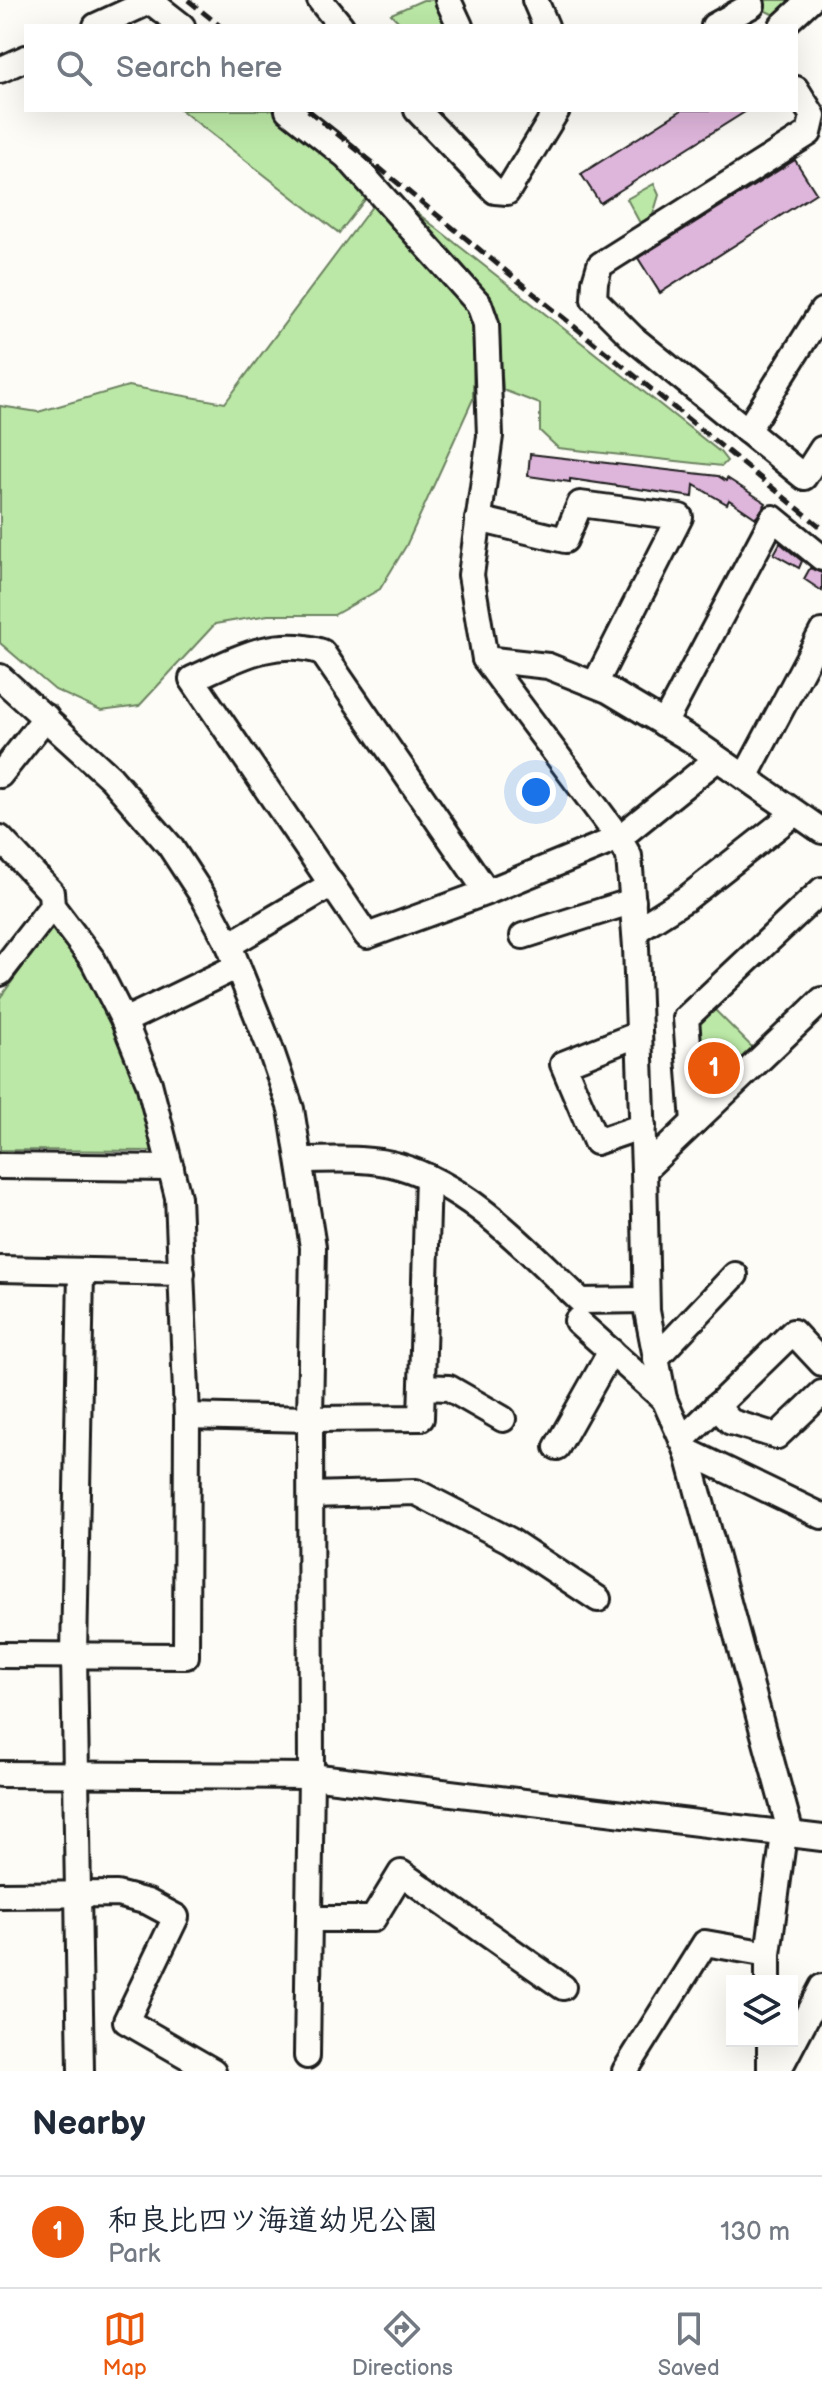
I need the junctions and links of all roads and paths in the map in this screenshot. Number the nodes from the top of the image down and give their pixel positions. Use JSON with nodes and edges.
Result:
{"nodes":[{"id":1,"x":320,"y":0,"type":"edge"},
{"id":2,"x":448,"y":0,"type":"edge"},
{"id":3,"x":535,"y":0,"type":"edge"},
{"id":4,"x":810,"y":0,"type":"edge"},
{"id":5,"x":152,"y":1,"type":"edge"},
{"id":6,"x":754,"y":10,"type":"edge"},
{"id":7,"x":100,"y":24,"type":"edge"},
{"id":8,"x":180,"y":24,"type":"edge"},
{"id":9,"x":339,"y":24,"type":"edge"},
{"id":10,"x":459,"y":24,"type":"edge"},
{"id":11,"x":545,"y":24,"type":"edge"},
{"id":12,"x":719,"y":24,"type":"edge"},
{"id":13,"x":784,"y":24,"type":"edge"},
{"id":14,"x":24,"y":59,"type":"edge"},
{"id":15,"x":0,"y":70,"type":"edge"},
{"id":16,"x":798,"y":92,"type":"edge"},
{"id":17,"x":291,"y":112,"type":"edge"},
{"id":18,"x":419,"y":112,"type":"edge"},
{"id":19,"x":545,"y":116,"type":"edge"},
{"id":20,"x":822,"y":311,"type":"edge"},
{"id":21,"x":747,"y":431,"type":"junction"},
{"id":22,"x":822,"y":449,"type":"edge"},
{"id":23,"x":478,"y":519,"type":"junction"},
{"id":24,"x":822,"y":558,"type":"edge"},
{"id":25,"x":822,"y":632,"type":"edge"},
{"id":26,"x":485,"y":659,"type":"junction"},
{"id":27,"x":0,"y":677,"type":"edge"},
{"id":28,"x":595,"y":684,"type":"junction"},
{"id":29,"x":46,"y":717,"type":"junction"},
{"id":30,"x":664,"y":724,"type":"junction"},
{"id":31,"x":717,"y":759,"type":"junction"},
{"id":32,"x":0,"y":775,"type":"edge"},
{"id":33,"x":745,"y":777,"type":"junction"},
{"id":34,"x":795,"y":813,"type":"junction"},
{"id":35,"x":821,"y":829,"type":"edge"},
{"id":36,"x":0,"y":838,"type":"edge"},
{"id":37,"x":619,"y":838,"type":"junction"},
{"id":38,"x":332,"y":884,"type":"junction"},
{"id":39,"x":822,"y":890,"type":"edge"},
{"id":40,"x":487,"y":892,"type":"junction"},
{"id":41,"x":633,"y":901,"type":"junction"},
{"id":42,"x":52,"y":906,"type":"junction"},
{"id":43,"x":635,"y":931,"type":"junction"},
{"id":44,"x":523,"y":936,"type":"dead end"},
{"id":45,"x":232,"y":956,"type":"junction"},
{"id":46,"x":0,"y":973,"type":"edge"},
{"id":47,"x":822,"y":1000,"type":"edge"},
{"id":48,"x":124,"y":1021,"type":"junction"},
{"id":49,"x":639,"y":1034,"type":"junction"},
{"id":50,"x":694,"y":1122,"type":"junction"},
{"id":51,"x":643,"y":1126,"type":"junction"},
{"id":52,"x":300,"y":1160,"type":"junction"},
{"id":53,"x":0,"y":1166,"type":"edge"},
{"id":54,"x":171,"y":1168,"type":"junction"},
{"id":55,"x":644,"y":1170,"type":"junction"},
{"id":56,"x":428,"y":1177,"type":"junction"},
{"id":57,"x":0,"y":1269,"type":"edge"},
{"id":58,"x":81,"y":1271,"type":"junction"},
{"id":59,"x":182,"y":1273,"type":"junction"},
{"id":60,"x":735,"y":1275,"type":"dead end"},
{"id":61,"x":646,"y":1300,"type":"junction"},
{"id":62,"x":577,"y":1321,"type":"dead end"},
{"id":63,"x":611,"y":1351,"type":"junction"},
{"id":64,"x":656,"y":1358,"type":"junction"},
{"id":65,"x":822,"y":1363,"type":"edge"},
{"id":66,"x":422,"y":1387,"type":"junction"},
{"id":67,"x":822,"y":1393,"type":"edge"},
{"id":68,"x":664,"y":1399,"type":"junction"},
{"id":69,"x":716,"y":1406,"type":"junction"},
{"id":70,"x":187,"y":1416,"type":"junction"},
{"id":71,"x":310,"y":1419,"type":"junction"},
{"id":72,"x":503,"y":1419,"type":"dead end"},
{"id":73,"x":684,"y":1445,"type":"junction"},
{"id":74,"x":557,"y":1447,"type":"dead end"},
{"id":75,"x":311,"y":1495,"type":"junction"},
{"id":76,"x":822,"y":1516,"type":"edge"},
{"id":77,"x":598,"y":1599,"type":"dead end"},
{"id":78,"x":0,"y":1655,"type":"edge"},
{"id":79,"x":74,"y":1655,"type":"junction"},
{"id":80,"x":0,"y":1774,"type":"edge"},
{"id":81,"x":76,"y":1774,"type":"junction"},
{"id":82,"x":311,"y":1776,"type":"junction"},
{"id":83,"x":788,"y":1834,"type":"junction"},
{"id":84,"x":822,"y":1838,"type":"edge"},
{"id":85,"x":80,"y":1894,"type":"junction"},
{"id":86,"x":0,"y":1895,"type":"edge"},
{"id":87,"x":309,"y":1919,"type":"junction"},
{"id":88,"x":768,"y":1954,"type":"junction"},
{"id":89,"x":768,"y":1975,"type":"edge"},
{"id":90,"x":563,"y":1987,"type":"dead end"},
{"id":91,"x":822,"y":1987,"type":"edge"},
{"id":92,"x":811,"y":2034,"type":"edge"},
{"id":93,"x":770,"y":2047,"type":"edge"},
{"id":94,"x":307,"y":2056,"type":"dead end"},
{"id":95,"x":81,"y":2071,"type":"edge"},
{"id":96,"x":213,"y":2071,"type":"edge"},
{"id":97,"x":625,"y":2071,"type":"edge"},
{"id":98,"x":770,"y":2071,"type":"edge"},
{"id":99,"x":778,"y":2071,"type":"edge"}],
"edges":[{"from":1,"to":9,"type":"street"},
{"from":2,"to":10,"type":"street"},
{"from":3,"to":11,"type":"street"},
{"from":4,"to":13,"type":"street"},
{"from":5,"to":7,"type":"street"},
{"from":5,"to":8,"type":"street"},
{"from":6,"to":12,"type":"street"},
{"from":14,"to":15,"type":"street"},
{"from":16,"to":21,"type":"street"},
{"from":17,"to":23,"type":"street"},
{"from":18,"to":19,"type":"street"},
{"from":20,"to":21,"type":"street"},
{"from":21,"to":22,"type":"street"},
{"from":23,"to":26,"type":"street"},
{"from":23,"to":28,"type":"street"},
{"from":24,"to":30,"type":"street"},
{"from":25,"to":33,"type":"street"},
{"from":26,"to":28,"type":"street"},
{"from":26,"to":37,"type":"street"},
{"from":27,"to":29,"type":"street"},
{"from":28,"to":30,"type":"street"},
{"from":29,"to":32,"type":"street"},
{"from":29,"to":45,"type":"street"},
{"from":30,"to":31,"type":"street"},
{"from":31,"to":33,"type":"street"},
{"from":31,"to":37,"type":"street"},
{"from":33,"to":34,"type":"street"},
{"from":34,"to":35,"type":"street"},
{"from":34,"to":43,"type":"street"},
{"from":36,"to":42,"type":"street"},
{"from":37,"to":40,"type":"street"},
{"from":37,"to":41,"type":"street"},
{"from":38,"to":40,"type":"street"},
{"from":38,"to":40,"type":"street"},
{"from":38,"to":45,"type":"street"},
{"from":39,"to":50,"type":"street"},
{"from":41,"to":43,"type":"street"},
{"from":41,"to":44,"type":"street"},
{"from":42,"to":46,"type":"street"},
{"from":42,"to":48,"type":"street"},
{"from":43,"to":49,"type":"street"},
{"from":45,"to":48,"type":"street"},
{"from":45,"to":52,"type":"street"},
{"from":47,"to":50,"type":"street"},
{"from":48,"to":54,"type":"street"},
{"from":49,"to":51,"type":"street"},
{"from":49,"to":51,"type":"street"},
{"from":50,"to":55,"type":"street"},
{"from":51,"to":55,"type":"street"},
{"from":52,"to":56,"type":"street"},
{"from":52,"to":71,"type":"street"},
{"from":53,"to":54,"type":"street"},
{"from":54,"to":59,"type":"street"},
{"from":55,"to":61,"type":"street"},
{"from":56,"to":61,"type":"street"},
{"from":56,"to":66,"type":"street"},
{"from":57,"to":58,"type":"street"},
{"from":58,"to":59,"type":"street"},
{"from":58,"to":79,"type":"street"},
{"from":59,"to":70,"type":"street"},
{"from":60,"to":64,"type":"street"},
{"from":61,"to":64,"type":"street"},
{"from":62,"to":63,"type":"street"},
{"from":63,"to":68,"type":"street"},
{"from":63,"to":74,"type":"street"},
{"from":64,"to":68,"type":"street"},
{"from":65,"to":69,"type":"street"},
{"from":66,"to":71,"type":"street"},
{"from":66,"to":72,"type":"street"},
{"from":67,"to":69,"type":"street"},
{"from":68,"to":73,"type":"street"},
{"from":69,"to":73,"type":"street"},
{"from":70,"to":71,"type":"street"},
{"from":70,"to":79,"type":"street"},
{"from":71,"to":75,"type":"street"},
{"from":73,"to":76,"type":"street"},
{"from":73,"to":83,"type":"street"},
{"from":75,"to":77,"type":"street"},
{"from":75,"to":82,"type":"street"},
{"from":78,"to":79,"type":"street"},
{"from":79,"to":81,"type":"street"},
{"from":80,"to":81,"type":"street"},
{"from":81,"to":82,"type":"street"},
{"from":81,"to":85,"type":"street"},
{"from":82,"to":83,"type":"street"},
{"from":82,"to":87,"type":"street"},
{"from":83,"to":84,"type":"street"},
{"from":83,"to":88,"type":"street"},
{"from":85,"to":86,"type":"street"},
{"from":85,"to":95,"type":"street"},
{"from":85,"to":96,"type":"street"},
{"from":87,"to":90,"type":"street"},
{"from":87,"to":94,"type":"street"},
{"from":88,"to":89,"type":"street"},
{"from":88,"to":97,"type":"street"},
{"from":91,"to":92,"type":"street"},
{"from":92,"to":99,"type":"street"},
{"from":93,"to":98,"type":"street"}]}
